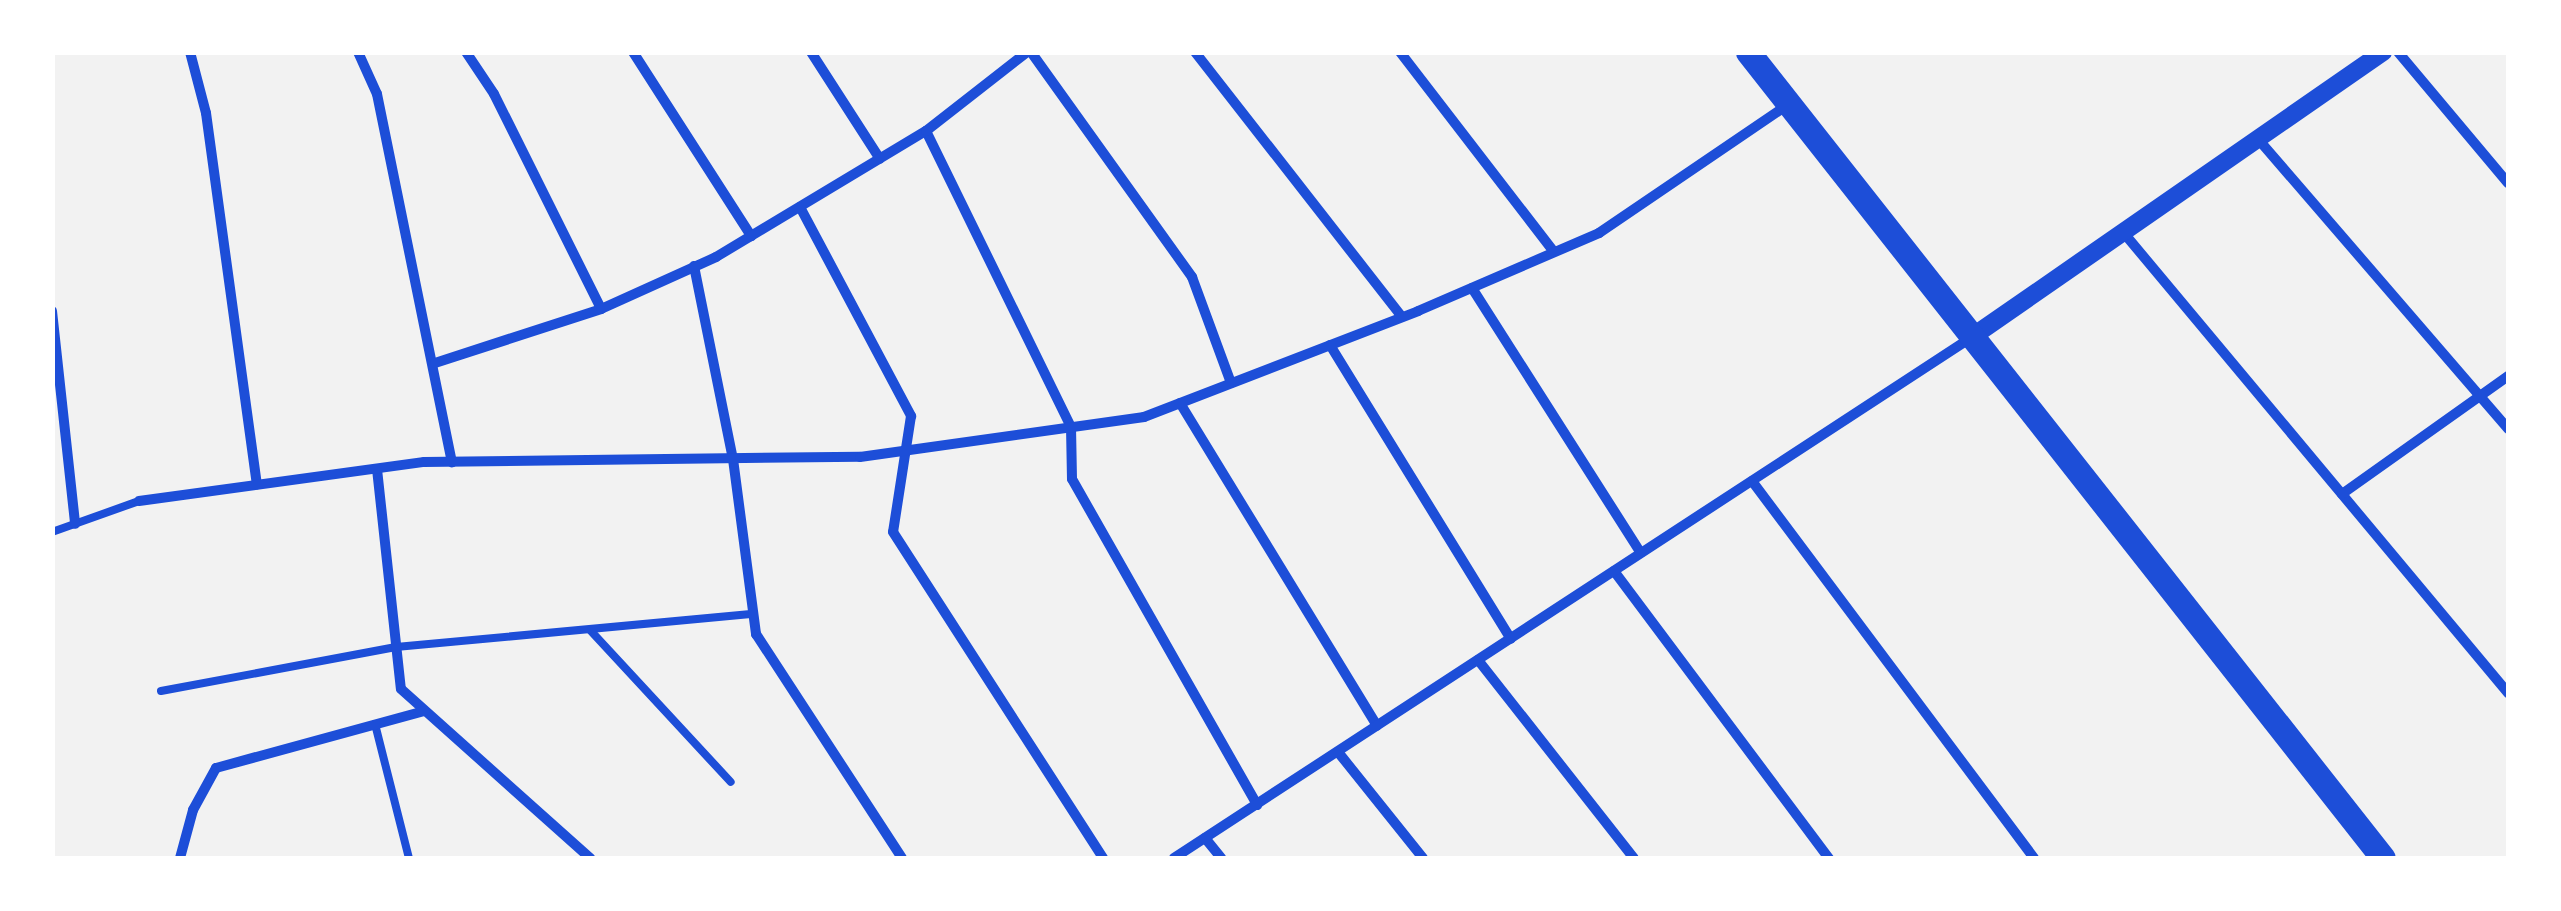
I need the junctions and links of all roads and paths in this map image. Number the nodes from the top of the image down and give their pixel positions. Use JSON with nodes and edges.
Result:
{"nodes":[{"id":1,"x":190,"y":52,"type":"edge"},
{"id":2,"x":358,"y":52,"type":"edge"},
{"id":3,"x":466,"y":52,"type":"edge"},
{"id":4,"x":634,"y":52,"type":"edge"},
{"id":5,"x":811,"y":52,"type":"edge"},
{"id":6,"x":1029,"y":52,"type":"edge"},
{"id":7,"x":1195,"y":52,"type":"edge"},
{"id":8,"x":1400,"y":52,"type":"edge"},
{"id":9,"x":1748,"y":52,"type":"edge"},
{"id":10,"x":2383,"y":52,"type":"edge"},
{"id":11,"x":2398,"y":52,"type":"edge"},
{"id":12,"x":1012,"y":57,"type":"edge"},
{"id":13,"x":1790,"y":103,"type":"junction"},
{"id":14,"x":926,"y":131,"type":"junction"},
{"id":15,"x":2258,"y":139,"type":"junction"},
{"id":16,"x":880,"y":159,"type":"junction"},
{"id":17,"x":2508,"y":183,"type":"edge"},
{"id":18,"x":800,"y":207,"type":"junction"},
{"id":19,"x":2123,"y":232,"type":"junction"},
{"id":20,"x":751,"y":236,"type":"junction"},
{"id":21,"x":1554,"y":252,"type":"junction"},
{"id":22,"x":694,"y":266,"type":"junction"},
{"id":23,"x":1472,"y":288,"type":"junction"},
{"id":24,"x":601,"y":309,"type":"junction"},
{"id":25,"x":52,"y":312,"type":"edge"},
{"id":26,"x":1402,"y":317,"type":"junction"},
{"id":27,"x":1969,"y":339,"type":"junction"},
{"id":28,"x":1330,"y":345,"type":"junction"},
{"id":29,"x":435,"y":363,"type":"junction"},
{"id":30,"x":2508,"y":376,"type":"edge"},
{"id":31,"x":1231,"y":383,"type":"junction"},
{"id":32,"x":2480,"y":396,"type":"junction"},
{"id":33,"x":1180,"y":403,"type":"junction"},
{"id":34,"x":1071,"y":428,"type":"junction"},
{"id":35,"x":2508,"y":429,"type":"edge"},
{"id":36,"x":906,"y":451,"type":"junction"},
{"id":37,"x":733,"y":459,"type":"junction"},
{"id":38,"x":452,"y":462,"type":"junction"},
{"id":39,"x":377,"y":469,"type":"junction"},
{"id":40,"x":1752,"y":481,"type":"junction"},
{"id":41,"x":257,"y":485,"type":"junction"},
{"id":42,"x":2342,"y":494,"type":"junction"},
{"id":43,"x":139,"y":501,"type":"joint"},
{"id":44,"x":75,"y":524,"type":"junction"},
{"id":45,"x":52,"y":532,"type":"edge"},
{"id":46,"x":1642,"y":553,"type":"junction"},
{"id":47,"x":1614,"y":571,"type":"junction"},
{"id":48,"x":753,"y":614,"type":"junction"},
{"id":49,"x":590,"y":630,"type":"junction"},
{"id":50,"x":1511,"y":639,"type":"junction"},
{"id":51,"x":396,"y":647,"type":"junction"},
{"id":52,"x":1478,"y":660,"type":"junction"},
{"id":53,"x":161,"y":691,"type":"dead end"},
{"id":54,"x":2508,"y":692,"type":"edge"},
{"id":55,"x":424,"y":711,"type":"junction"},
{"id":56,"x":375,"y":724,"type":"junction"},
{"id":57,"x":1377,"y":726,"type":"junction"},
{"id":58,"x":1338,"y":752,"type":"junction"},
{"id":59,"x":731,"y":782,"type":"dead end"},
{"id":60,"x":1257,"y":804,"type":"junction"},
{"id":61,"x":1205,"y":838,"type":"junction"},
{"id":62,"x":180,"y":858,"type":"edge"},
{"id":63,"x":409,"y":858,"type":"edge"},
{"id":64,"x":590,"y":858,"type":"edge"},
{"id":65,"x":902,"y":858,"type":"edge"},
{"id":66,"x":1102,"y":858,"type":"edge"},
{"id":67,"x":1174,"y":858,"type":"edge"},
{"id":68,"x":1221,"y":858,"type":"edge"},
{"id":69,"x":1423,"y":858,"type":"edge"},
{"id":70,"x":1634,"y":858,"type":"edge"},
{"id":71,"x":1829,"y":858,"type":"edge"},
{"id":72,"x":2034,"y":858,"type":"edge"},
{"id":73,"x":2383,"y":858,"type":"edge"}],
"edges":[{"from":1,"to":41,"type":"street"},
{"from":2,"to":29,"type":"street"},
{"from":3,"to":24,"type":"street"},
{"from":4,"to":20,"type":"street"},
{"from":5,"to":16,"type":"street"},
{"from":6,"to":12,"type":"street"},
{"from":6,"to":31,"type":"street"},
{"from":7,"to":26,"type":"street"},
{"from":8,"to":21,"type":"street"},
{"from":9,"to":13,"type":"main road"},
{"from":10,"to":15,"type":"street"},
{"from":11,"to":17,"type":"street"},
{"from":12,"to":14,"type":"street"},
{"from":13,"to":21,"type":"street"},
{"from":13,"to":27,"type":"main road"},
{"from":14,"to":16,"type":"street"},
{"from":14,"to":34,"type":"street"},
{"from":15,"to":19,"type":"street"},
{"from":15,"to":32,"type":"street"},
{"from":16,"to":18,"type":"street"},
{"from":18,"to":20,"type":"street"},
{"from":18,"to":36,"type":"street"},
{"from":19,"to":27,"type":"street"},
{"from":19,"to":42,"type":"street"},
{"from":20,"to":22,"type":"street"},
{"from":21,"to":23,"type":"street"},
{"from":22,"to":24,"type":"street"},
{"from":22,"to":37,"type":"street"},
{"from":23,"to":26,"type":"street"},
{"from":23,"to":46,"type":"street"},
{"from":24,"to":29,"type":"street"},
{"from":25,"to":44,"type":"street"},
{"from":26,"to":28,"type":"street"},
{"from":27,"to":40,"type":"street"},
{"from":27,"to":73,"type":"main road"},
{"from":28,"to":31,"type":"street"},
{"from":28,"to":50,"type":"street"},
{"from":29,"to":38,"type":"street"},
{"from":30,"to":32,"type":"street"},
{"from":31,"to":33,"type":"street"},
{"from":32,"to":35,"type":"street"},
{"from":32,"to":42,"type":"street"},
{"from":33,"to":34,"type":"street"},
{"from":33,"to":57,"type":"street"},
{"from":34,"to":36,"type":"street"},
{"from":34,"to":60,"type":"street"},
{"from":36,"to":37,"type":"street"},
{"from":36,"to":66,"type":"street"},
{"from":37,"to":38,"type":"street"},
{"from":37,"to":48,"type":"street"},
{"from":38,"to":39,"type":"street"},
{"from":39,"to":41,"type":"street"},
{"from":39,"to":51,"type":"street"},
{"from":40,"to":46,"type":"street"},
{"from":40,"to":72,"type":"street"},
{"from":41,"to":43,"type":"street"},
{"from":42,"to":54,"type":"street"},
{"from":43,"to":44,"type":"lane"},
{"from":44,"to":45,"type":"lane"},
{"from":46,"to":47,"type":"street"},
{"from":47,"to":50,"type":"street"},
{"from":47,"to":71,"type":"street"},
{"from":48,"to":49,"type":"lane"},
{"from":48,"to":65,"type":"street"},
{"from":49,"to":51,"type":"lane"},
{"from":49,"to":59,"type":"lane"},
{"from":50,"to":52,"type":"street"},
{"from":51,"to":53,"type":"lane"},
{"from":51,"to":55,"type":"street"},
{"from":52,"to":57,"type":"street"},
{"from":52,"to":70,"type":"street"},
{"from":55,"to":56,"type":"street"},
{"from":55,"to":64,"type":"street"},
{"from":56,"to":62,"type":"street"},
{"from":56,"to":63,"type":"lane"},
{"from":57,"to":58,"type":"street"},
{"from":58,"to":60,"type":"street"},
{"from":58,"to":69,"type":"street"},
{"from":60,"to":61,"type":"street"},
{"from":61,"to":67,"type":"street"},
{"from":61,"to":68,"type":"street"}]}
